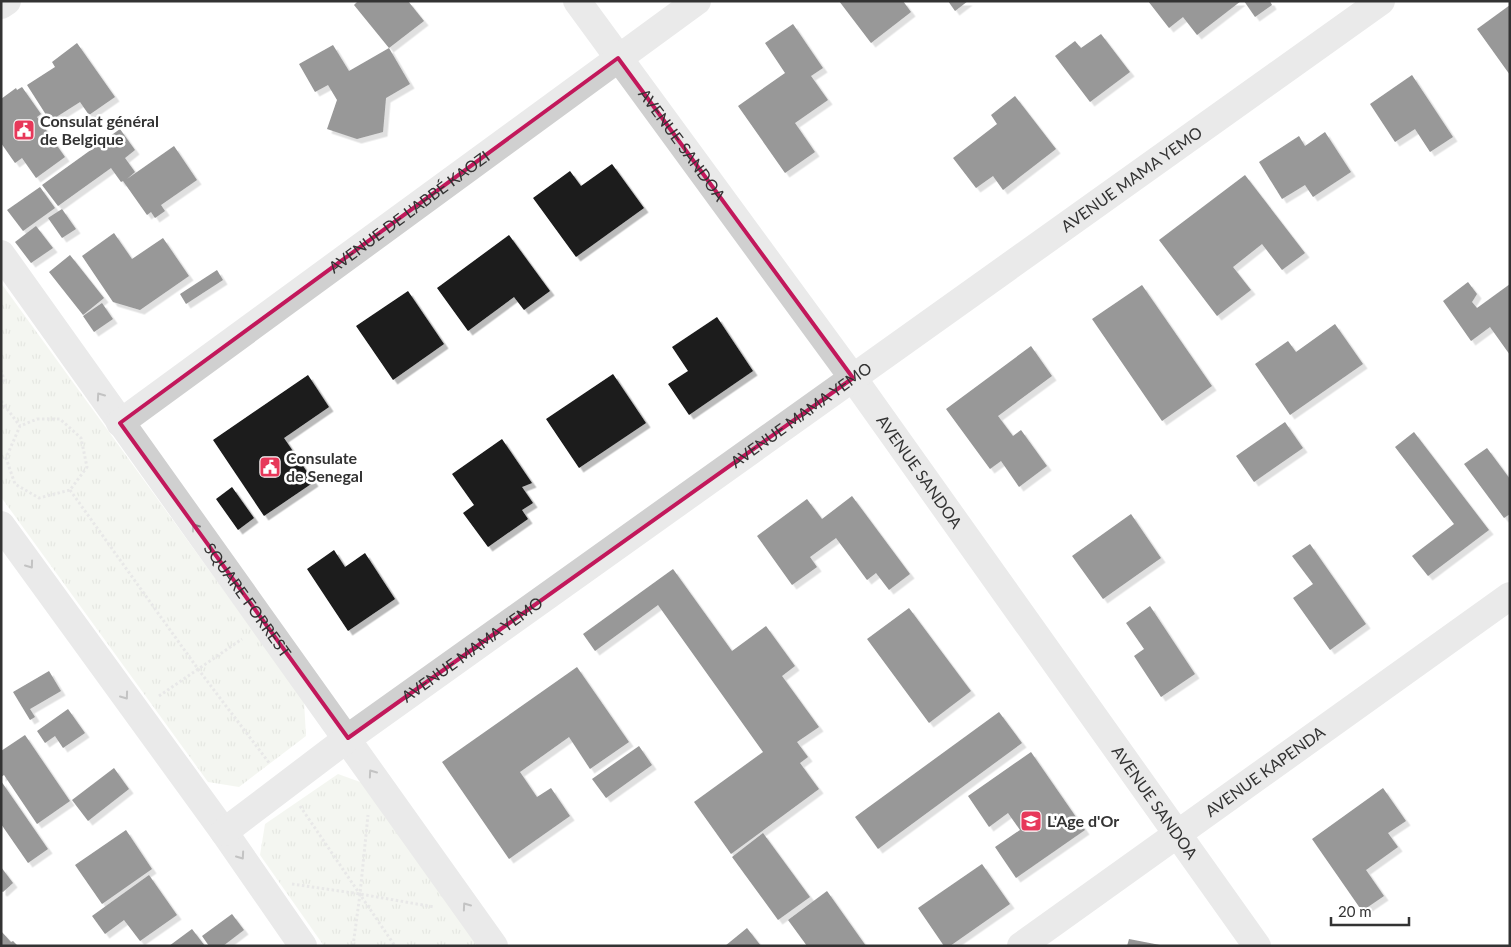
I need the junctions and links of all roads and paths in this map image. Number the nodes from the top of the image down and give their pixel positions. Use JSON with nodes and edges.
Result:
{"nodes":[{"id":1,"x":7,"y":1,"type":"edge"},
{"id":2,"x":578,"y":1,"type":"edge"},
{"id":3,"x":697,"y":1,"type":"edge"},
{"id":4,"x":1381,"y":1,"type":"edge"},
{"id":5,"x":1,"y":5,"type":"edge"},
{"id":6,"x":618,"y":58,"type":"junction"},
{"id":7,"x":1,"y":254,"type":"edge"},
{"id":8,"x":1,"y":370,"type":"edge"},
{"id":9,"x":853,"y":378,"type":"junction"},
{"id":10,"x":1,"y":384,"type":"edge"},
{"id":11,"x":1,"y":401,"type":"edge"},
{"id":12,"x":120,"y":423,"type":"junction"},
{"id":13,"x":20,"y":426,"type":"junction"},
{"id":14,"x":70,"y":490,"type":"junction"},
{"id":15,"x":1,"y":525,"type":"edge"},
{"id":16,"x":1510,"y":596,"type":"edge"},
{"id":17,"x":265,"y":623,"type":"junction"},
{"id":18,"x":198,"y":669,"type":"junction"},
{"id":19,"x":158,"y":697,"type":"dead end"},
{"id":20,"x":348,"y":738,"type":"junction"},
{"id":21,"x":285,"y":785,"type":"junction"},
{"id":22,"x":368,"y":814,"type":"dead end"},
{"id":23,"x":224,"y":832,"type":"junction"},
{"id":24,"x":1178,"y":834,"type":"junction"},
{"id":25,"x":257,"y":879,"type":"junction"},
{"id":26,"x":360,"y":894,"type":"junction"},
{"id":27,"x":471,"y":914,"type":"junction"},
{"id":28,"x":303,"y":946,"type":"edge"},
{"id":29,"x":352,"y":946,"type":"edge"},
{"id":30,"x":395,"y":946,"type":"edge"},
{"id":31,"x":494,"y":946,"type":"edge"},
{"id":32,"x":1021,"y":946,"type":"edge"},
{"id":33,"x":1257,"y":946,"type":"edge"}],
"edges":[{"from":1,"to":5,"type":"street"},
{"from":2,"to":6,"type":"street","name":"AVENUE SANDOA"},
{"from":3,"to":6,"type":"street","name":"AVENUE DE L'ABBÉ KAOZI"},
{"from":4,"to":9,"type":"street","name":"AVENUE MAMA YEMO"},
{"from":6,"to":9,"type":"street","name":"AVENUE SANDOA"},
{"from":6,"to":12,"type":"street","name":"AVENUE DE L'ABBÉ KAOZI"},
{"from":12,"to":7,"type":"street","name":"SQUARE FORREST","one_way":true},
{"from":8,"to":10,"type":"path"},
{"from":9,"to":20,"type":"street","name":"AVENUE MAMA YEMO"},
{"from":9,"to":24,"type":"street","name":"AVENUE SANDOA"},
{"from":11,"to":13,"type":"path"},
{"from":17,"to":12,"type":"street","name":"SQUARE FORREST","one_way":true},
{"from":13,"to":14,"type":"path"},
{"from":13,"to":14,"type":"path"},
{"from":14,"to":18,"type":"path"},
{"from":15,"to":23,"type":"street","one_way":true},
{"from":16,"to":24,"type":"street","name":"AVENUE KAPENDA"},
{"from":17,"to":18,"type":"path"},
{"from":17,"to":20,"type":"street","name":"SQUARE FORREST"},
{"from":18,"to":19,"type":"path"},
{"from":18,"to":21,"type":"path"},
{"from":20,"to":21,"type":"street","name":"AVENUE MAMA YEMO"},
{"from":27,"to":20,"type":"street","name":"SQUARE FORREST","one_way":true},
{"from":21,"to":23,"type":"street","name":"AVENUE MAMA YEMO"},
{"from":21,"to":26,"type":"path"},
{"from":22,"to":26,"type":"path"},
{"from":23,"to":25,"type":"street","one_way":true},
{"from":24,"to":32,"type":"street","name":"AVENUE KAPENDA"},
{"from":24,"to":33,"type":"street","name":"AVENUE SANDOA"},
{"from":25,"to":26,"type":"path"},
{"from":25,"to":28,"type":"street"},
{"from":26,"to":27,"type":"path"},
{"from":26,"to":29,"type":"path"},
{"from":26,"to":30,"type":"path"},
{"from":27,"to":31,"type":"street","name":"SQUARE FORREST"}]}
